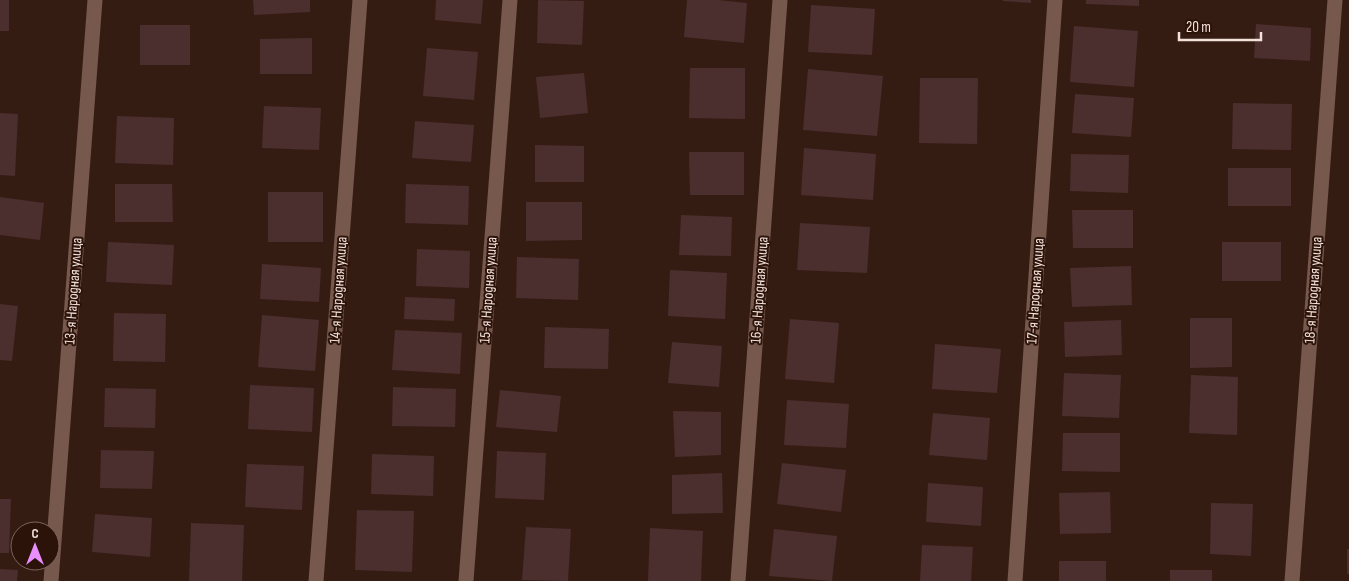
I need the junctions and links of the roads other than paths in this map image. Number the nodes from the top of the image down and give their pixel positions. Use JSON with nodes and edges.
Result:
{"nodes":[{"id":1,"x":95,"y":0,"type":"edge"},
{"id":2,"x":360,"y":0,"type":"edge"},
{"id":3,"x":510,"y":0,"type":"edge"},
{"id":4,"x":780,"y":0,"type":"edge"},
{"id":5,"x":1055,"y":0,"type":"edge"},
{"id":6,"x":1335,"y":0,"type":"edge"},
{"id":7,"x":51,"y":581,"type":"edge"},
{"id":8,"x":316,"y":581,"type":"edge"},
{"id":9,"x":466,"y":581,"type":"edge"},
{"id":10,"x":738,"y":581,"type":"edge"},
{"id":11,"x":1015,"y":581,"type":"edge"},
{"id":12,"x":1292,"y":581,"type":"edge"}],
"edges":[{"from":1,"to":7,"type":"street","name":"13-я Народная улица"},
{"from":2,"to":8,"type":"street","name":"14-я Народная улица"},
{"from":3,"to":9,"type":"street","name":"15-я Народная улица"},
{"from":4,"to":10,"type":"street","name":"16-я Народная улица"},
{"from":5,"to":11,"type":"street","name":"17-я Народная улица"},
{"from":6,"to":12,"type":"street","name":"18-я Народная улица"}]}
